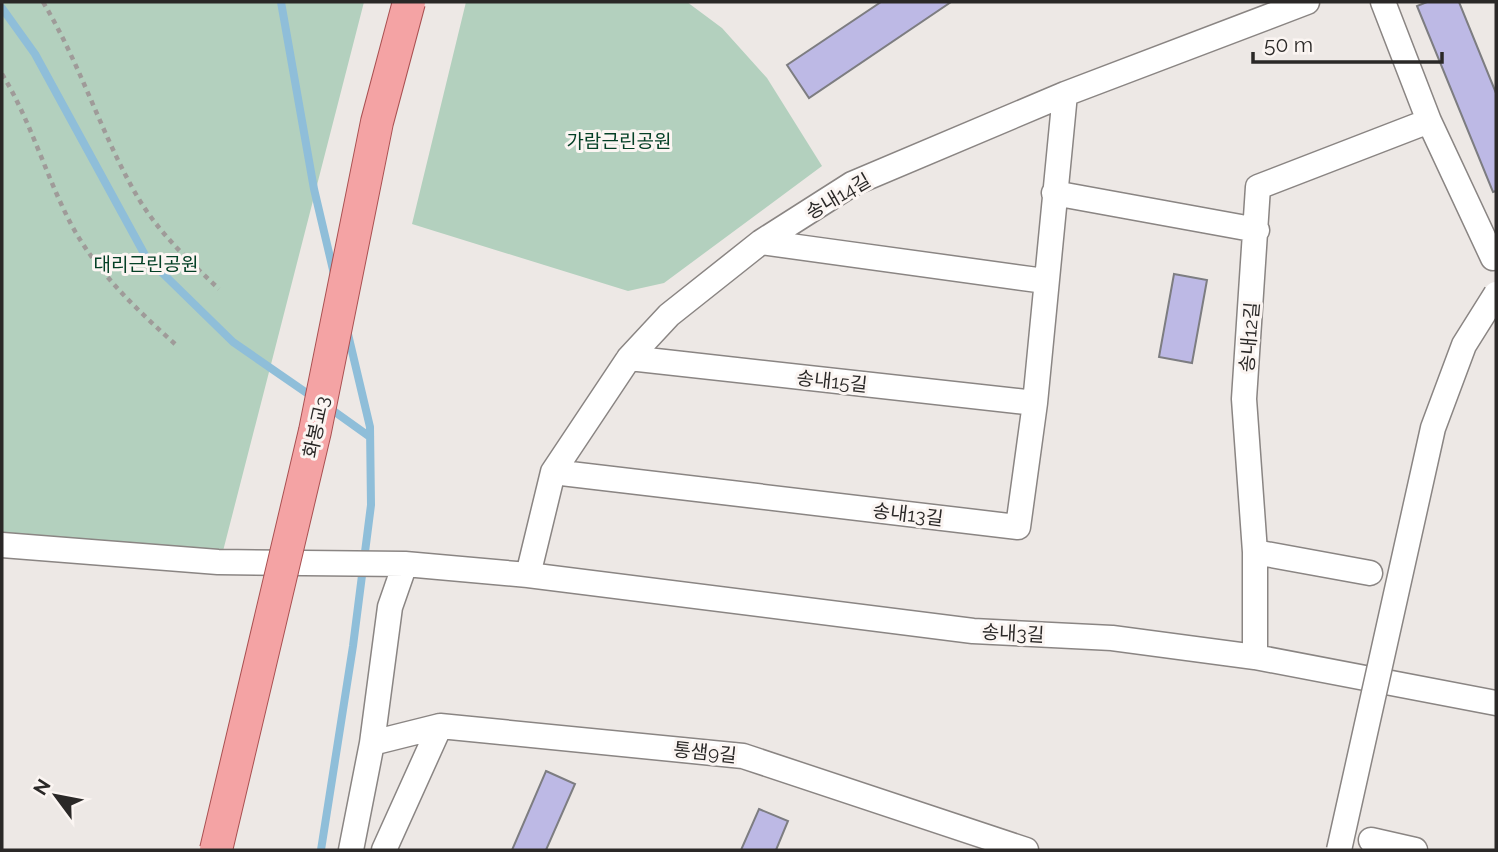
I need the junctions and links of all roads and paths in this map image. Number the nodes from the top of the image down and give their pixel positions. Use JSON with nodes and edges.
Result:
{"nodes":[{"id":1,"x":43,"y":2,"type":"edge"},
{"id":2,"x":409,"y":2,"type":"edge"},
{"id":3,"x":1307,"y":2,"type":"edge"},
{"id":4,"x":1383,"y":2,"type":"edge"},
{"id":5,"x":2,"y":74,"type":"edge"},
{"id":6,"x":1065,"y":94,"type":"junction"},
{"id":7,"x":1429,"y":121,"type":"junction"},
{"id":8,"x":1054,"y":193,"type":"junction"},
{"id":9,"x":1257,"y":230,"type":"junction"},
{"id":10,"x":761,"y":242,"type":"junction"},
{"id":11,"x":1493,"y":258,"type":"dead end"},
{"id":12,"x":1045,"y":281,"type":"junction"},
{"id":13,"x":219,"y":289,"type":"dead end"},
{"id":14,"x":1496,"y":294,"type":"edge"},
{"id":15,"x":175,"y":344,"type":"dead end"},
{"id":16,"x":629,"y":358,"type":"junction"},
{"id":17,"x":1035,"y":403,"type":"junction"},
{"id":18,"x":553,"y":472,"type":"junction"},
{"id":19,"x":2,"y":545,"type":"edge"},
{"id":20,"x":1255,"y":552,"type":"junction"},
{"id":21,"x":393,"y":563,"type":"junction"},
{"id":22,"x":1370,"y":573,"type":"dead end"},
{"id":23,"x":528,"y":575,"type":"junction"},
{"id":24,"x":1255,"y":657,"type":"junction"},
{"id":25,"x":1496,"y":704,"type":"edge"},
{"id":26,"x":440,"y":726,"type":"junction"},
{"id":27,"x":372,"y":743,"type":"junction"},
{"id":28,"x":1371,"y":840,"type":"dead end"},
{"id":29,"x":216,"y":850,"type":"edge"},
{"id":30,"x":351,"y":850,"type":"edge"},
{"id":31,"x":384,"y":850,"type":"edge"},
{"id":32,"x":1026,"y":850,"type":"edge"},
{"id":33,"x":1339,"y":850,"type":"edge"},
{"id":34,"x":1415,"y":850,"type":"edge"}],
"edges":[{"from":1,"to":13,"type":"path"},
{"from":2,"to":29,"type":"main road","name":"화봉교3","bridge":true},
{"from":3,"to":6,"type":"street","name":"송내14길"},
{"from":4,"to":7,"type":"street"},
{"from":5,"to":15,"type":"path"},
{"from":6,"to":8,"type":"street","name":"송내13길"},
{"from":6,"to":10,"type":"street","name":"송내14길"},
{"from":7,"to":9,"type":"street","name":"송내12길"},
{"from":7,"to":11,"type":"street"},
{"from":8,"to":9,"type":"street"},
{"from":8,"to":12,"type":"street","name":"송내13길"},
{"from":9,"to":20,"type":"street","name":"송내12길"},
{"from":10,"to":12,"type":"street"},
{"from":10,"to":16,"type":"street","name":"송내14길"},
{"from":12,"to":17,"type":"street","name":"송내13길"},
{"from":14,"to":33,"type":"street","bridge":true},
{"from":16,"to":17,"type":"street","name":"송내15길"},
{"from":16,"to":18,"type":"street","name":"송내14길"},
{"from":17,"to":18,"type":"street","name":"송내13길"},
{"from":18,"to":23,"type":"street","name":"송내14길"},
{"from":19,"to":21,"type":"street","name":"송내3길"},
{"from":20,"to":22,"type":"street"},
{"from":20,"to":24,"type":"street","name":"송내12길"},
{"from":21,"to":23,"type":"street","name":"송내3길"},
{"from":21,"to":27,"type":"street"},
{"from":23,"to":24,"type":"street","name":"송내3길"},
{"from":24,"to":25,"type":"street","name":"송내3길"},
{"from":26,"to":27,"type":"street","name":"통샘9길"},
{"from":26,"to":31,"type":"street"},
{"from":26,"to":32,"type":"street","name":"통샘9길"},
{"from":27,"to":30,"type":"street"},
{"from":28,"to":34,"type":"street"}]}
